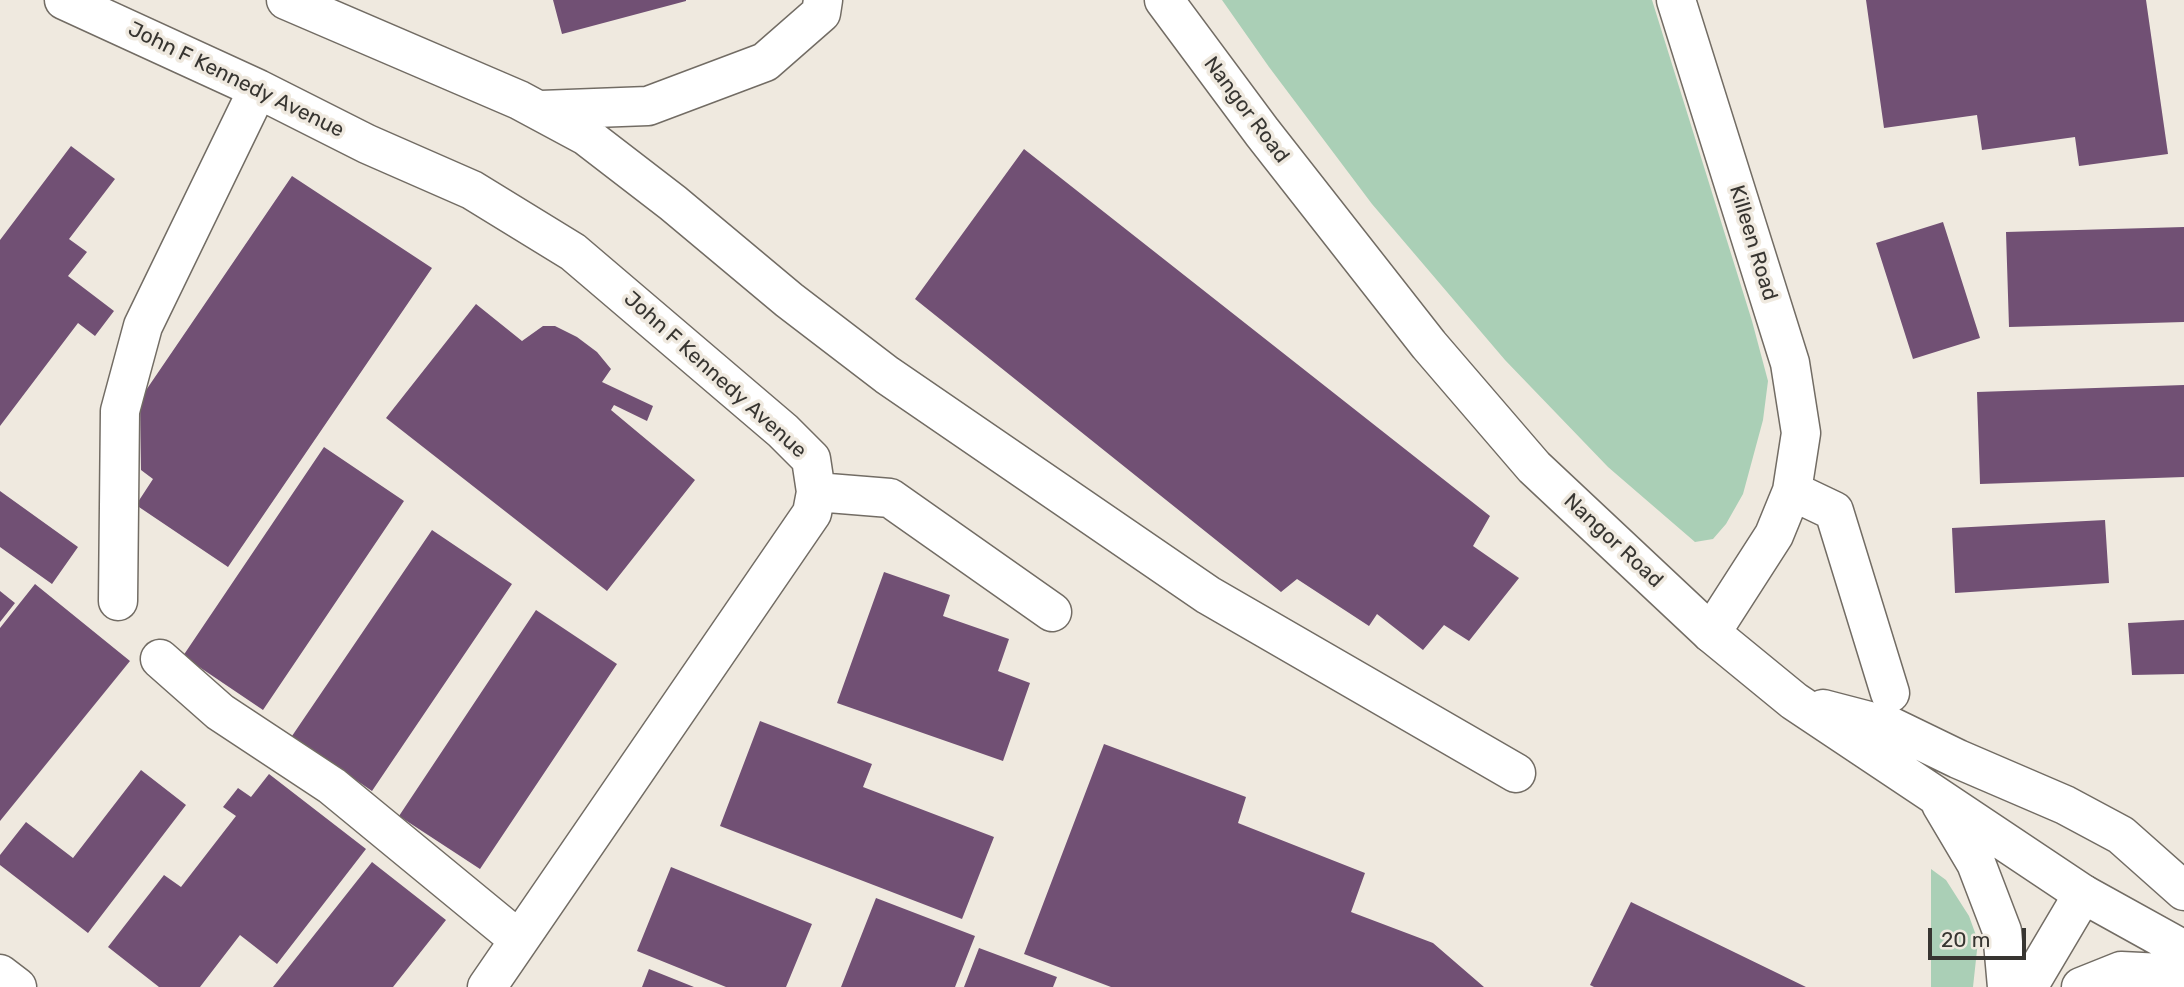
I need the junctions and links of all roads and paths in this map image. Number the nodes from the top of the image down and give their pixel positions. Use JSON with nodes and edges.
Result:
{"nodes":[{"id":1,"x":64,"y":0,"type":"edge"},
{"id":2,"x":286,"y":0,"type":"edge"},
{"id":3,"x":823,"y":0,"type":"edge"},
{"id":4,"x":1164,"y":0,"type":"edge"},
{"id":5,"x":1676,"y":0,"type":"edge"},
{"id":6,"x":258,"y":89,"type":"junction"},
{"id":7,"x":539,"y":110,"type":"junction"},
{"id":8,"x":1792,"y":491,"type":"junction"},
{"id":9,"x":816,"y":492,"type":"junction"},
{"id":10,"x":118,"y":601,"type":"dead end"},
{"id":11,"x":1052,"y":612,"type":"dead end"},
{"id":12,"x":1712,"y":633,"type":"junction"},
{"id":13,"x":160,"y":659,"type":"dead end"},
{"id":14,"x":1890,"y":693,"type":"dead end"},
{"id":15,"x":1794,"y":701,"type":"junction"},
{"id":16,"x":1516,"y":773,"type":"dead end"},
{"id":17,"x":1936,"y":796,"type":"junction"},
{"id":18,"x":2184,"y":891,"type":"edge"},
{"id":19,"x":2083,"y":894,"type":"junction"},
{"id":20,"x":518,"y":940,"type":"junction"},
{"id":21,"x":2184,"y":950,"type":"edge"},
{"id":22,"x":0,"y":974,"type":"edge"},
{"id":23,"x":2184,"y":974,"type":"edge"},
{"id":24,"x":17,"y":987,"type":"edge"},
{"id":25,"x":486,"y":987,"type":"edge"},
{"id":26,"x":2007,"y":987,"type":"edge"},
{"id":27,"x":2028,"y":987,"type":"edge"},
{"id":28,"x":2081,"y":987,"type":"edge"}],
"edges":[{"from":1,"to":6,"type":"street","name":"John F Kennedy Avenue"},
{"from":2,"to":7,"type":"street"},
{"from":3,"to":7,"type":"street"},
{"from":4,"to":12,"type":"street","name":"Nangor Road"},
{"from":5,"to":8,"type":"street","name":"Killeen Road"},
{"from":6,"to":9,"type":"street","name":"John F Kennedy Avenue"},
{"from":6,"to":10,"type":"street"},
{"from":7,"to":16,"type":"street"},
{"from":8,"to":12,"type":"street","name":"Killeen Road"},
{"from":8,"to":14,"type":"street"},
{"from":9,"to":11,"type":"street"},
{"from":9,"to":20,"type":"street"},
{"from":12,"to":15,"type":"street","name":"Nangor Road"},
{"from":13,"to":20,"type":"street"},
{"from":15,"to":17,"type":"street","name":"Nangor Road"},
{"from":15,"to":18,"type":"street"},
{"from":17,"to":19,"type":"street","name":"Nangor Road"},
{"from":17,"to":26,"type":"street"},
{"from":19,"to":21,"type":"street","name":"Nangor Road"},
{"from":19,"to":27,"type":"street"},
{"from":20,"to":25,"type":"street"},
{"from":22,"to":24,"type":"street"},
{"from":23,"to":28,"type":"street"}]}
